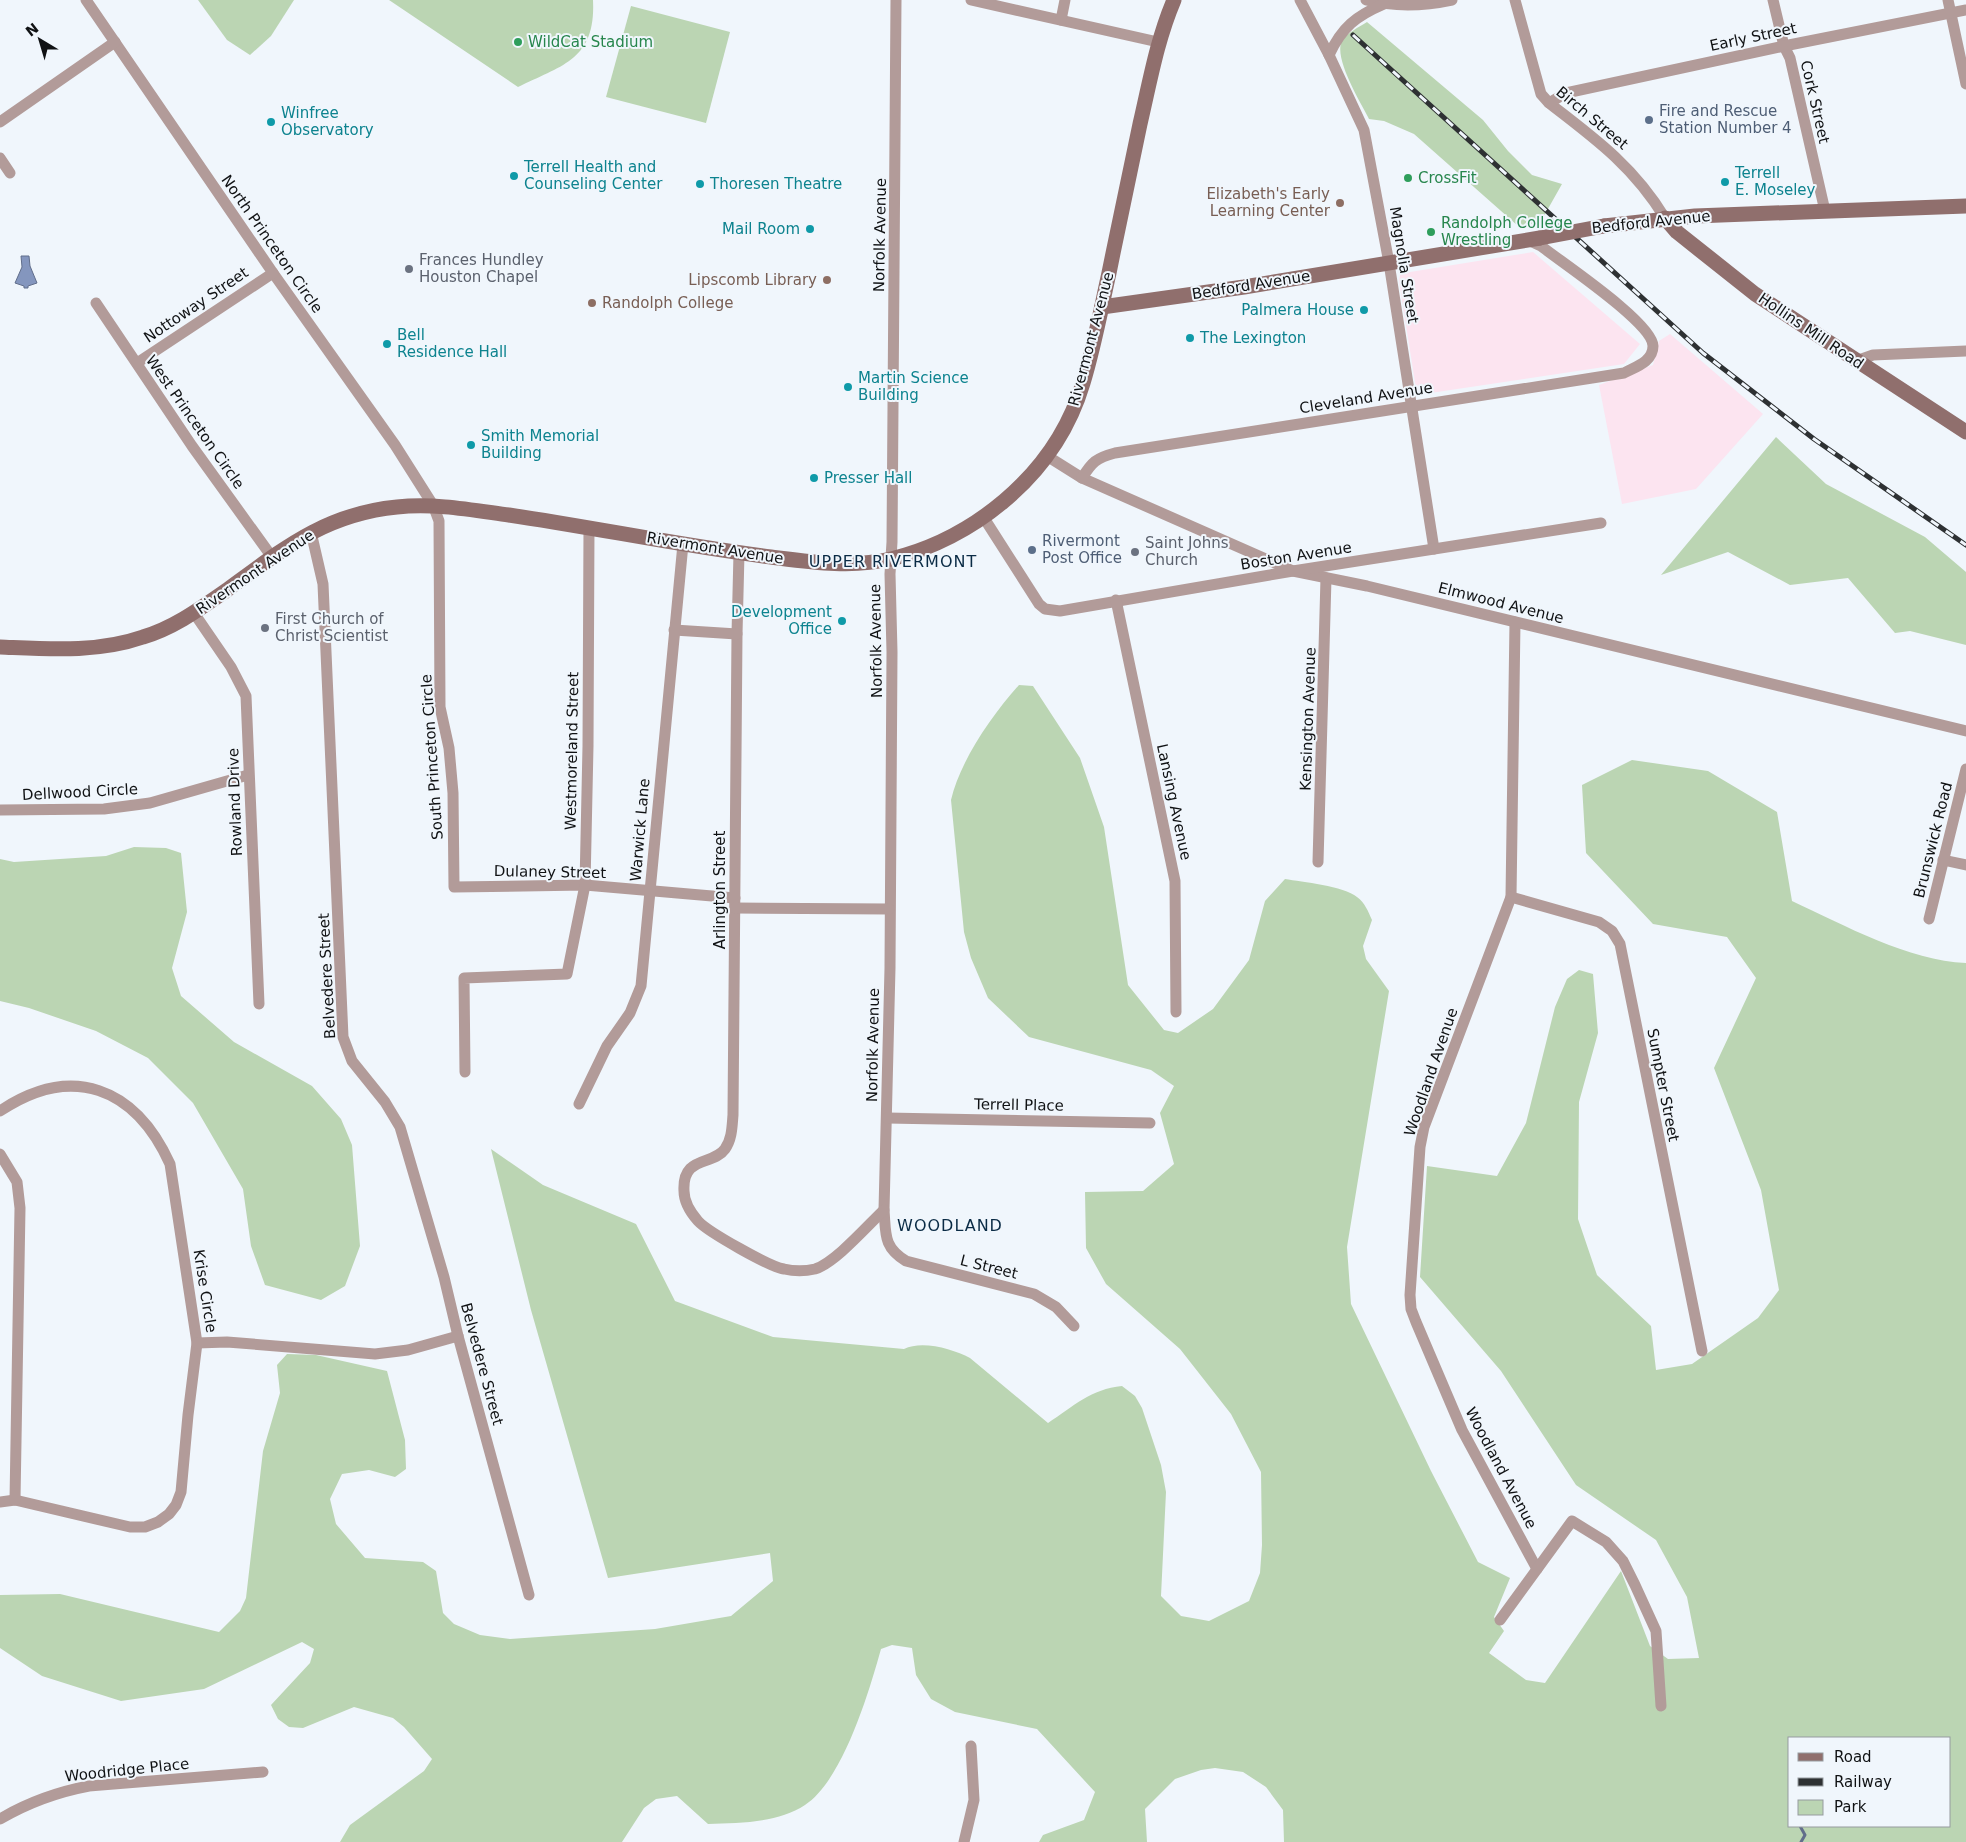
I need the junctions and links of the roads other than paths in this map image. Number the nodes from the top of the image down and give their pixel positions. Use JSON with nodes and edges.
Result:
{"nodes":[{"id":1,"x":86,"y":0,"type":"edge"},
{"id":2,"x":896,"y":0,"type":"edge"},
{"id":3,"x":971,"y":0,"type":"edge"},
{"id":4,"x":1065,"y":0,"type":"edge"},
{"id":5,"x":1174,"y":0,"type":"edge"},
{"id":6,"x":1300,"y":0,"type":"edge"},
{"id":7,"x":1366,"y":0,"type":"edge"},
{"id":8,"x":1452,"y":0,"type":"edge"},
{"id":9,"x":1515,"y":0,"type":"edge"},
{"id":10,"x":1773,"y":0,"type":"edge"},
{"id":11,"x":1948,"y":0,"type":"edge"},
{"id":12,"x":1384,"y":4,"type":"junction"},
{"id":13,"x":1966,"y":10,"type":"edge"},
{"id":14,"x":1951,"y":13,"type":"junction"},
{"id":15,"x":1061,"y":20,"type":"junction"},
{"id":16,"x":114,"y":42,"type":"junction"},
{"id":17,"x":1158,"y":42,"type":"junction"},
{"id":18,"x":1784,"y":46,"type":"junction"},
{"id":19,"x":1329,"y":55,"type":"junction"},
{"id":20,"x":1966,"y":84,"type":"edge"},
{"id":21,"x":1549,"y":103,"type":"junction"},
{"id":22,"x":0,"y":122,"type":"edge"},
{"id":23,"x":0,"y":158,"type":"edge"},
{"id":24,"x":10,"y":173,"type":"dead end"},
{"id":25,"x":1966,"y":206,"type":"edge"},
{"id":26,"x":1825,"y":211,"type":"junction"},
{"id":27,"x":1665,"y":218,"type":"junction"},
{"id":28,"x":1534,"y":239,"type":"junction"},
{"id":29,"x":1389,"y":263,"type":"junction"},
{"id":30,"x":273,"y":273,"type":"junction"},
{"id":31,"x":96,"y":303,"type":"dead end"},
{"id":32,"x":1102,"y":307,"type":"junction"},
{"id":33,"x":1966,"y":351,"type":"edge"},
{"id":34,"x":1856,"y":361,"type":"junction"},
{"id":35,"x":136,"y":363,"type":"junction"},
{"id":36,"x":1411,"y":406,"type":"junction"},
{"id":37,"x":1966,"y":432,"type":"edge"},
{"id":38,"x":1047,"y":456,"type":"junction"},
{"id":39,"x":1082,"y":478,"type":"junction"},
{"id":40,"x":432,"y":505,"type":"junction"},
{"id":41,"x":984,"y":518,"type":"junction"},
{"id":42,"x":1601,"y":523,"type":"dead end"},
{"id":43,"x":589,"y":527,"type":"junction"},
{"id":44,"x":311,"y":532,"type":"junction"},
{"id":45,"x":683,"y":544,"type":"junction"},
{"id":46,"x":1434,"y":549,"type":"junction"},
{"id":47,"x":739,"y":553,"type":"junction"},
{"id":48,"x":272,"y":557,"type":"junction"},
{"id":49,"x":890,"y":559,"type":"junction"},
{"id":50,"x":1293,"y":571,"type":"junction"},
{"id":51,"x":1326,"y":578,"type":"junction"},
{"id":52,"x":1116,"y":600,"type":"junction"},
{"id":53,"x":194,"y":613,"type":"junction"},
{"id":54,"x":1515,"y":622,"type":"junction"},
{"id":55,"x":674,"y":630,"type":"junction"},
{"id":56,"x":737,"y":634,"type":"junction"},
{"id":57,"x":0,"y":647,"type":"edge"},
{"id":58,"x":1966,"y":731,"type":"edge"},
{"id":59,"x":1966,"y":768,"type":"edge"},
{"id":60,"x":248,"y":775,"type":"junction"},
{"id":61,"x":0,"y":810,"type":"edge"},
{"id":62,"x":1943,"y":860,"type":"junction"},
{"id":63,"x":1318,"y":862,"type":"dead end"},
{"id":64,"x":1966,"y":865,"type":"edge"},
{"id":65,"x":585,"y":885,"type":"junction"},
{"id":66,"x":454,"y":887,"type":"joint"},
{"id":67,"x":649,"y":891,"type":"junction"},
{"id":68,"x":1511,"y":898,"type":"junction"},
{"id":69,"x":735,"y":903,"type":"junction"},
{"id":70,"x":889,"y":909,"type":"junction"},
{"id":71,"x":1929,"y":918,"type":"dead end"},
{"id":72,"x":259,"y":1004,"type":"dead end"},
{"id":73,"x":1176,"y":1012,"type":"dead end"},
{"id":74,"x":465,"y":1072,"type":"dead end"},
{"id":75,"x":579,"y":1104,"type":"dead end"},
{"id":76,"x":0,"y":1111,"type":"edge"},
{"id":77,"x":887,"y":1118,"type":"junction"},
{"id":78,"x":1150,"y":1123,"type":"dead end"},
{"id":79,"x":0,"y":1154,"type":"edge"},
{"id":80,"x":884,"y":1210,"type":"junction"},
{"id":81,"x":891,"y":1250,"type":"joint"},
{"id":82,"x":1074,"y":1326,"type":"dead end"},
{"id":83,"x":458,"y":1336,"type":"junction"},
{"id":84,"x":197,"y":1343,"type":"junction"},
{"id":85,"x":1702,"y":1351,"type":"dead end"},
{"id":86,"x":15,"y":1500,"type":"junction"},
{"id":87,"x":0,"y":1502,"type":"edge"},
{"id":88,"x":1537,"y":1570,"type":"junction"},
{"id":89,"x":529,"y":1594,"type":"dead end"},
{"id":90,"x":1500,"y":1620,"type":"dead end"},
{"id":91,"x":1661,"y":1706,"type":"dead end"},
{"id":92,"x":971,"y":1746,"type":"dead end"},
{"id":93,"x":263,"y":1772,"type":"dead end"},
{"id":94,"x":0,"y":1819,"type":"edge"},
{"id":95,"x":964,"y":1842,"type":"edge"}],
"edges":[{"from":1,"to":16,"type":"street","name":"North Princeton Circle"},
{"from":2,"to":49,"type":"street","name":"Norfolk Avenue"},
{"from":3,"to":15,"type":"street"},
{"from":4,"to":15,"type":"street"},
{"from":5,"to":17,"type":"main road","name":"Rivermont Avenue"},
{"from":6,"to":19,"type":"street","name":"Magnolia Street"},
{"from":7,"to":12,"type":"street"},
{"from":8,"to":12,"type":"street"},
{"from":9,"to":21,"type":"street","name":"Birch Street"},
{"from":10,"to":18,"type":"street","name":"Cork Street"},
{"from":11,"to":14,"type":"street"},
{"from":12,"to":19,"type":"street"},
{"from":13,"to":14,"type":"street","name":"Early Street"},
{"from":14,"to":18,"type":"street","name":"Early Street"},
{"from":14,"to":20,"type":"street"},
{"from":15,"to":17,"type":"street"},
{"from":16,"to":22,"type":"street"},
{"from":16,"to":30,"type":"street","name":"North Princeton Circle"},
{"from":17,"to":32,"type":"main road","name":"Rivermont Avenue"},
{"from":18,"to":21,"type":"street","name":"Early Street"},
{"from":18,"to":26,"type":"street","name":"Cork Street"},
{"from":19,"to":29,"type":"street","name":"Magnolia Street"},
{"from":21,"to":27,"type":"street","name":"Birch Street"},
{"from":23,"to":24,"type":"street"},
{"from":25,"to":26,"type":"main road","name":"Bedford Avenue"},
{"from":26,"to":27,"type":"main road","name":"Bedford Avenue"},
{"from":27,"to":28,"type":"main road","name":"Bedford Avenue","bridge":true},
{"from":27,"to":34,"type":"main road","name":"Hollins Mill Road"},
{"from":28,"to":29,"type":"main road","name":"Bedford Avenue"},
{"from":28,"to":36,"type":"street","name":"Cleveland Avenue"},
{"from":29,"to":32,"type":"main road","name":"Bedford Avenue"},
{"from":29,"to":36,"type":"street","name":"Magnolia Street"},
{"from":30,"to":35,"type":"street","name":"Nottoway Street"},
{"from":30,"to":40,"type":"street","name":"North Princeton Circle"},
{"from":31,"to":35,"type":"street","name":"West Princeton Circle"},
{"from":32,"to":38,"type":"main road","name":"Rivermont Avenue"},
{"from":33,"to":34,"type":"street"},
{"from":34,"to":37,"type":"main road","name":"Hollins Mill Road"},
{"from":35,"to":48,"type":"street","name":"West Princeton Circle"},
{"from":36,"to":39,"type":"street","name":"Cleveland Avenue"},
{"from":36,"to":46,"type":"street","name":"Magnolia Street"},
{"from":38,"to":39,"type":"street","name":"Elmwood Avenue"},
{"from":38,"to":41,"type":"main road","name":"Rivermont Avenue"},
{"from":39,"to":50,"type":"street","name":"Elmwood Avenue"},
{"from":40,"to":43,"type":"main road","name":"Rivermont Avenue"},
{"from":40,"to":44,"type":"main road","name":"Rivermont Avenue"},
{"from":40,"to":66,"type":"street","name":"South Princeton Circle"},
{"from":41,"to":49,"type":"main road","name":"Rivermont Avenue"},
{"from":41,"to":52,"type":"street","name":"Boston Avenue"},
{"from":42,"to":46,"type":"street","name":"Boston Avenue"},
{"from":43,"to":45,"type":"main road","name":"Rivermont Avenue"},
{"from":43,"to":65,"type":"street","name":"Westmoreland Street"},
{"from":44,"to":48,"type":"main road","name":"Rivermont Avenue"},
{"from":44,"to":83,"type":"street","name":"Belvedere Street"},
{"from":45,"to":47,"type":"main road","name":"Rivermont Avenue"},
{"from":45,"to":55,"type":"street","name":"Warwick Lane"},
{"from":46,"to":50,"type":"street","name":"Boston Avenue"},
{"from":47,"to":49,"type":"main road","name":"Rivermont Avenue"},
{"from":47,"to":56,"type":"street","name":"Arlington Street"},
{"from":48,"to":53,"type":"main road","name":"Rivermont Avenue"},
{"from":49,"to":70,"type":"street","name":"Norfolk Avenue"},
{"from":50,"to":51,"type":"street","name":"Elmwood Avenue"},
{"from":50,"to":52,"type":"street","name":"Boston Avenue"},
{"from":51,"to":54,"type":"street","name":"Elmwood Avenue"},
{"from":51,"to":63,"type":"street","name":"Kensington Avenue"},
{"from":52,"to":73,"type":"street","name":"Lansing Avenue"},
{"from":53,"to":57,"type":"main road","name":"Rivermont Avenue"},
{"from":53,"to":60,"type":"street","name":"Rowland Drive"},
{"from":54,"to":58,"type":"street","name":"Elmwood Avenue"},
{"from":54,"to":68,"type":"street","name":"Woodland Avenue"},
{"from":55,"to":56,"type":"street"},
{"from":55,"to":67,"type":"street","name":"Warwick Lane"},
{"from":56,"to":69,"type":"street","name":"Arlington Street"},
{"from":59,"to":62,"type":"street","name":"Brunswick Road"},
{"from":60,"to":61,"type":"street","name":"Dellwood Circle"},
{"from":60,"to":72,"type":"street","name":"Rowland Drive"},
{"from":62,"to":64,"type":"street"},
{"from":62,"to":71,"type":"street","name":"Brunswick Road"},
{"from":65,"to":66,"type":"street","name":"Dulaney Street"},
{"from":65,"to":67,"type":"street","name":"Dulaney Street"},
{"from":65,"to":74,"type":"street","name":"Westmoreland Street"},
{"from":67,"to":69,"type":"street","name":"Dulaney Street"},
{"from":67,"to":75,"type":"street","name":"Warwick Lane"},
{"from":68,"to":85,"type":"street","name":"Sumpter Street"},
{"from":68,"to":88,"type":"street","name":"Woodland Avenue"},
{"from":69,"to":70,"type":"street","name":"Dulaney Street"},
{"from":69,"to":80,"type":"street","name":"Arlington Street"},
{"from":70,"to":77,"type":"street","name":"Norfolk Avenue"},
{"from":76,"to":84,"type":"street","name":"Krise Circle"},
{"from":77,"to":78,"type":"street","name":"Terrell Place"},
{"from":77,"to":80,"type":"street","name":"Norfolk Avenue"},
{"from":79,"to":86,"type":"street"},
{"from":80,"to":81,"type":"street","name":"Norfolk Avenue"},
{"from":81,"to":82,"type":"street","name":"L Street"},
{"from":83,"to":84,"type":"street"},
{"from":83,"to":89,"type":"street","name":"Belvedere Street"},
{"from":84,"to":86,"type":"street","name":"Krise Circle"},
{"from":86,"to":87,"type":"street","name":"Krise Circle"},
{"from":88,"to":90,"type":"street"},
{"from":88,"to":91,"type":"street"},
{"from":92,"to":95,"type":"street"},
{"from":93,"to":94,"type":"street","name":"Woodridge Place"}]}
